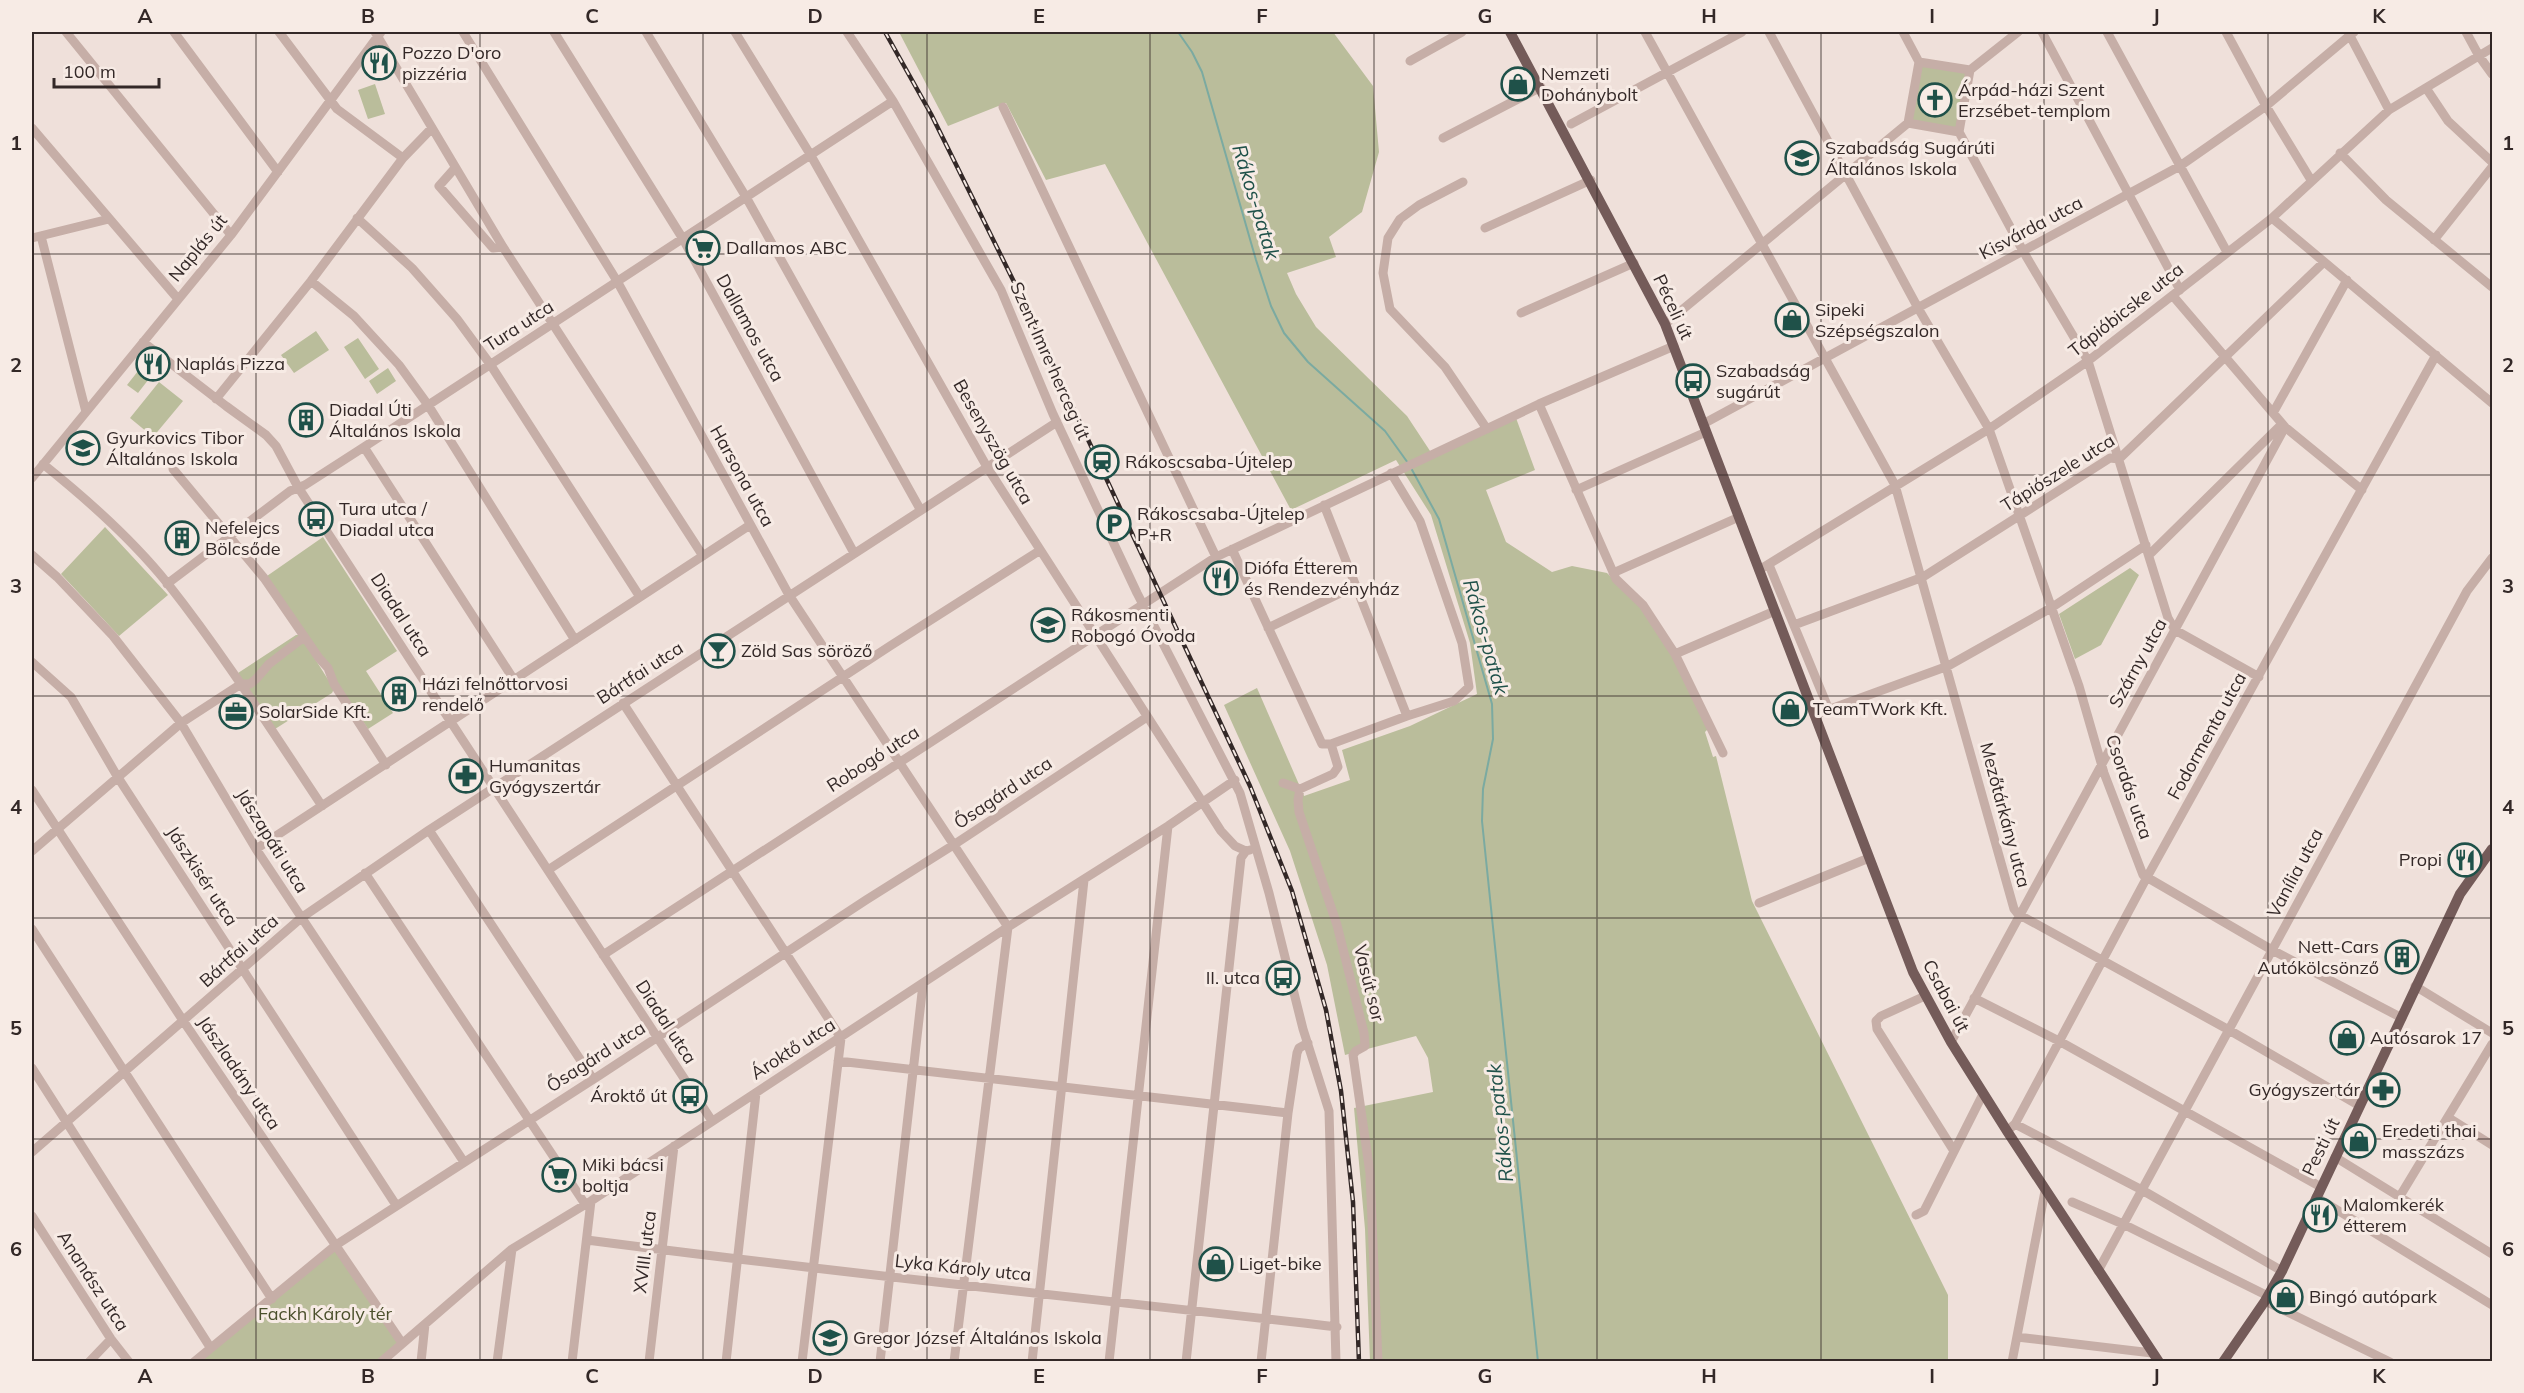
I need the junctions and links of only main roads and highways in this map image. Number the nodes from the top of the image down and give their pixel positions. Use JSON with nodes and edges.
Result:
{"nodes":[{"id":1,"x":1510,"y":32,"type":"edge"},
{"id":2,"x":1775,"y":611,"type":"joint"},
{"id":3,"x":2493,"y":849,"type":"edge"},
{"id":4,"x":2155,"y":1357,"type":"edge"},
{"id":5,"x":2223,"y":1362,"type":"edge"}],
"edges":[{"from":1,"to":2,"type":"main road","name":"Péceli út"},
{"from":2,"to":4,"type":"main road","name":"Csabai út"},
{"from":3,"to":5,"type":"main road","name":"Pesti út"}]}
